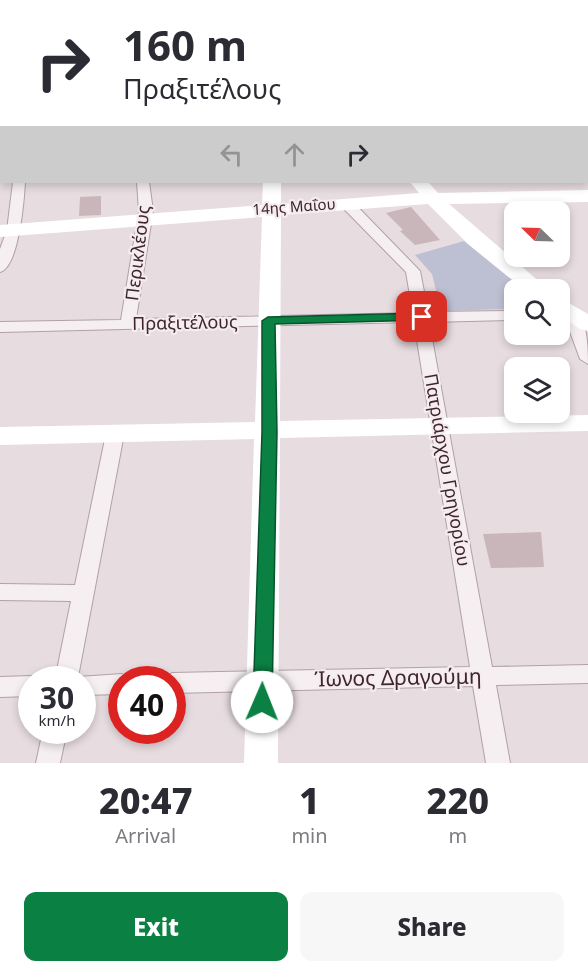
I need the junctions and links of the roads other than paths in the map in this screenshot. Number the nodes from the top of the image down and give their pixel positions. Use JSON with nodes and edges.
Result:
{"nodes":[{"id":1,"x":19,"y":183,"type":"edge"},
{"id":2,"x":143,"y":183,"type":"edge"},
{"id":3,"x":272,"y":183,"type":"edge"},
{"id":4,"x":420,"y":183,"type":"edge"},
{"id":5,"x":588,"y":196,"type":"edge"},
{"id":6,"x":432,"y":199,"type":"junction"},
{"id":7,"x":347,"y":204,"type":"junction"},
{"id":8,"x":273,"y":209,"type":"junction"},
{"id":9,"x":146,"y":218,"type":"junction"},
{"id":10,"x":7,"y":230,"type":"edge"},
{"id":11,"x":0,"y":268,"type":"edge"},
{"id":12,"x":525,"y":279,"type":"edge"},
{"id":13,"x":504,"y":315,"type":"edge"},
{"id":14,"x":570,"y":316,"type":"edge"},
{"id":15,"x":422,"y":317,"type":"junction"},
{"id":16,"x":268,"y":321,"type":"junction"},
{"id":17,"x":128,"y":324,"type":"junction"},
{"id":18,"x":0,"y":327,"type":"edge"},
{"id":19,"x":588,"y":359,"type":"edge"},
{"id":20,"x":588,"y":423,"type":"edge"},
{"id":21,"x":439,"y":427,"type":"junction"},
{"id":22,"x":269,"y":432,"type":"junction"},
{"id":23,"x":115,"y":434,"type":"junction"},
{"id":24,"x":0,"y":436,"type":"edge"},
{"id":25,"x":0,"y":592,"type":"edge"},
{"id":26,"x":83,"y":593,"type":"junction"},
{"id":27,"x":69,"y":666,"type":"edge"},
{"id":28,"x":588,"y":674,"type":"edge"},
{"id":29,"x":483,"y":676,"type":"junction"},
{"id":30,"x":263,"y":682,"type":"junction"},
{"id":31,"x":186,"y":683,"type":"edge"},
{"id":32,"x":18,"y":686,"type":"edge"},
{"id":33,"x":0,"y":687,"type":"edge"},
{"id":34,"x":52,"y":744,"type":"edge"},
{"id":35,"x":48,"y":763,"type":"edge"},
{"id":36,"x":261,"y":763,"type":"edge"},
{"id":37,"x":498,"y":763,"type":"edge"}],
"edges":[{"from":1,"to":10,"type":"street"},
{"from":2,"to":9,"type":"street","name":"Περικλέους"},
{"from":3,"to":8,"type":"main road"},
{"from":4,"to":6,"type":"main road"},
{"from":5,"to":6,"type":"main road","name":"14ης Μαΐου"},
{"from":6,"to":7,"type":"main road","name":"14ης Μαΐου"},
{"from":6,"to":12,"type":"main road"},
{"from":7,"to":8,"type":"main road","name":"14ης Μαΐου"},
{"from":7,"to":15,"type":"street","name":"Πατριάρχου Γρηγορίου"},
{"from":8,"to":9,"type":"main road","name":"14ης Μαΐου"},
{"from":8,"to":16,"type":"main road"},
{"from":9,"to":10,"type":"main road","name":"14ης Μαΐου"},
{"from":9,"to":17,"type":"street","name":"Περικλέους"},
{"from":10,"to":11,"type":"street"},
{"from":13,"to":15,"type":"street","name":"Πραξιτέλους"},
{"from":14,"to":19,"type":"street"},
{"from":15,"to":16,"type":"street","name":"Πραξιτέλους"},
{"from":15,"to":21,"type":"street","name":"Πατριάρχου Γρηγορίου"},
{"from":16,"to":17,"type":"street","name":"Πραξιτέλους"},
{"from":16,"to":22,"type":"main road"},
{"from":17,"to":18,"type":"street","name":"Πραξιτέλους"},
{"from":20,"to":21,"type":"main road"},
{"from":21,"to":22,"type":"main road"},
{"from":21,"to":29,"type":"street","name":"Πατριάρχου Γρηγορίου"},
{"from":22,"to":23,"type":"main road"},
{"from":22,"to":30,"type":"main road"},
{"from":23,"to":24,"type":"main road"},
{"from":23,"to":26,"type":"street"},
{"from":25,"to":26,"type":"street"},
{"from":26,"to":27,"type":"street"},
{"from":28,"to":29,"type":"street","name":"Ίωνος Δραγούμη"},
{"from":29,"to":30,"type":"street","name":"Ίωνος Δραγούμη"},
{"from":29,"to":37,"type":"street","name":"Πατριάρχου Γρηγορίου"},
{"from":30,"to":31,"type":"street","name":"Ίωνος Δραγούμη"},
{"from":30,"to":36,"type":"main road"},
{"from":32,"to":33,"type":"street"},
{"from":34,"to":35,"type":"street"}]}
